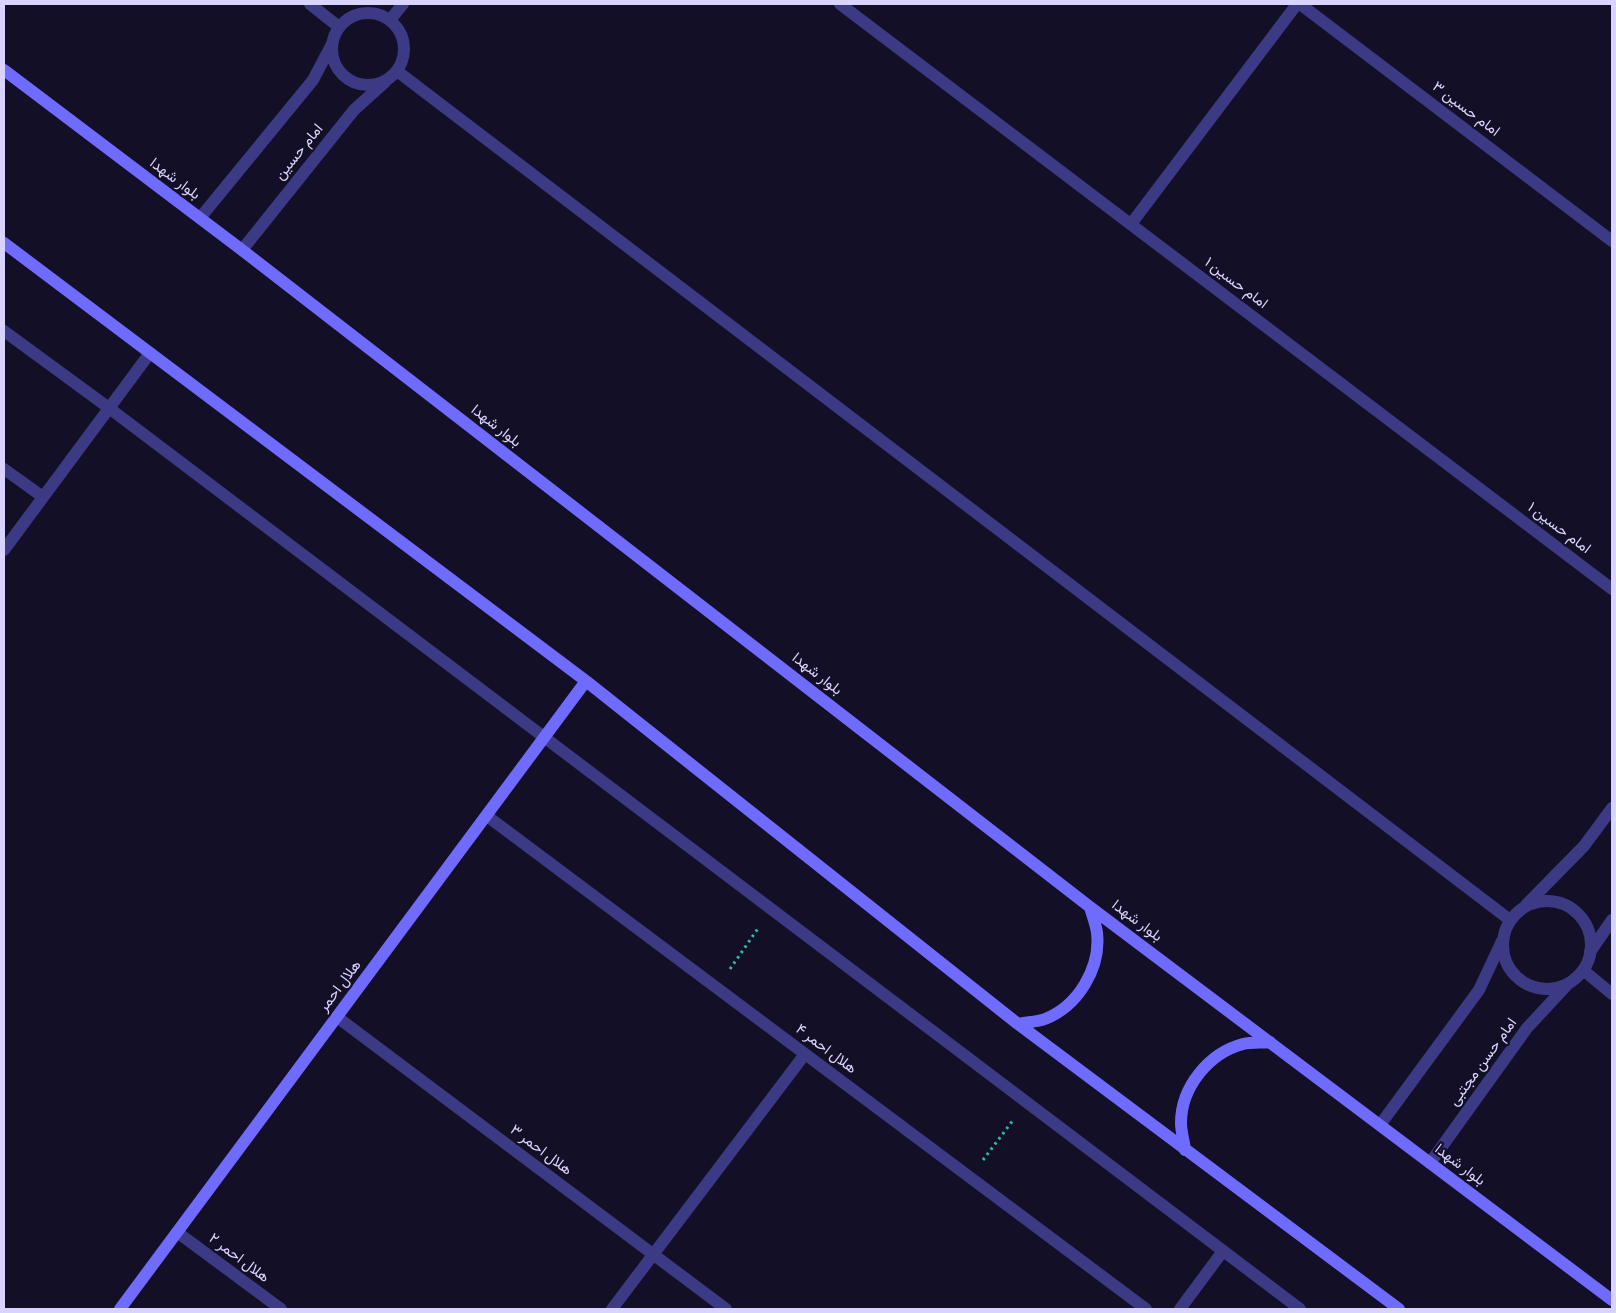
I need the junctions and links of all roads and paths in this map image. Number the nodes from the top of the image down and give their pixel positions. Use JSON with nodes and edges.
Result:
{"nodes":[{"id":1,"x":310,"y":4,"type":"edge"},
{"id":2,"x":403,"y":4,"type":"edge"},
{"id":3,"x":840,"y":4,"type":"edge"},
{"id":4,"x":1298,"y":4,"type":"edge"},
{"id":5,"x":390,"y":20,"type":"junction"},
{"id":6,"x":339,"y":26,"type":"junction"},
{"id":7,"x":332,"y":44,"type":"junction"},
{"id":8,"x":4,"y":70,"type":"edge"},
{"id":9,"x":397,"y":71,"type":"junction"},
{"id":10,"x":387,"y":80,"type":"junction"},
{"id":11,"x":200,"y":218,"type":"junction"},
{"id":12,"x":1131,"y":224,"type":"junction"},
{"id":13,"x":1612,"y":241,"type":"edge"},
{"id":14,"x":4,"y":243,"type":"edge"},
{"id":15,"x":242,"y":250,"type":"junction"},
{"id":16,"x":4,"y":331,"type":"edge"},
{"id":17,"x":150,"y":353,"type":"junction"},
{"id":18,"x":109,"y":408,"type":"junction"},
{"id":19,"x":4,"y":469,"type":"edge"},
{"id":20,"x":43,"y":497,"type":"junction"},
{"id":21,"x":4,"y":550,"type":"edge"},
{"id":22,"x":1612,"y":589,"type":"edge"},
{"id":23,"x":586,"y":681,"type":"junction"},
{"id":24,"x":544,"y":739,"type":"junction"},
{"id":25,"x":1612,"y":808,"type":"edge"},
{"id":26,"x":487,"y":816,"type":"junction"},
{"id":27,"x":1525,"y":906,"type":"junction"},
{"id":28,"x":1090,"y":907,"type":"junction"},
{"id":29,"x":770,"y":910,"type":"junction"},
{"id":30,"x":1510,"y":920,"type":"junction"},
{"id":31,"x":1612,"y":920,"type":"edge"},
{"id":32,"x":1503,"y":938,"type":"junction"},
{"id":33,"x":1590,"y":952,"type":"junction"},
{"id":34,"x":1583,"y":970,"type":"junction"},
{"id":35,"x":1569,"y":984,"type":"junction"},
{"id":36,"x":716,"y":988,"type":"junction"},
{"id":37,"x":1612,"y":994,"type":"edge"},
{"id":38,"x":337,"y":1017,"type":"junction"},
{"id":39,"x":1018,"y":1024,"type":"junction"},
{"id":40,"x":1270,"y":1042,"type":"junction"},
{"id":41,"x":805,"y":1054,"type":"junction"},
{"id":42,"x":1026,"y":1103,"type":"junction"},
{"id":43,"x":1380,"y":1125,"type":"junction"},
{"id":44,"x":1185,"y":1150,"type":"junction"},
{"id":45,"x":1430,"y":1163,"type":"junction"},
{"id":46,"x":970,"y":1177,"type":"junction"},
{"id":47,"x":177,"y":1232,"type":"junction"},
{"id":48,"x":1223,"y":1251,"type":"junction"},
{"id":49,"x":653,"y":1254,"type":"junction"},
{"id":50,"x":1612,"y":1300,"type":"edge"},
{"id":51,"x":120,"y":1309,"type":"edge"},
{"id":52,"x":281,"y":1309,"type":"edge"},
{"id":53,"x":612,"y":1309,"type":"edge"},
{"id":54,"x":726,"y":1309,"type":"edge"},
{"id":55,"x":1146,"y":1309,"type":"edge"},
{"id":56,"x":1180,"y":1309,"type":"edge"},
{"id":57,"x":1300,"y":1309,"type":"edge"},
{"id":58,"x":1399,"y":1309,"type":"edge"}],
"edges":[{"from":1,"to":6,"type":"street"},
{"from":2,"to":5,"type":"street"},
{"from":3,"to":12,"type":"street","name":"امام حسین ۱"},
{"from":4,"to":12,"type":"street"},
{"from":4,"to":13,"type":"street","name":"امام حسین ۳"},
{"from":5,"to":6,"type":"street"},
{"from":5,"to":9,"type":"street"},
{"from":6,"to":7,"type":"street"},
{"from":7,"to":10,"type":"street"},
{"from":7,"to":11,"type":"street"},
{"from":8,"to":11,"type":"main road","name":"بلوار شهدا"},
{"from":9,"to":10,"type":"street"},
{"from":9,"to":30,"type":"street"},
{"from":10,"to":15,"type":"street","name":"امام حسین"},
{"from":11,"to":15,"type":"main road","name":"بلوار شهدا"},
{"from":12,"to":22,"type":"street","name":"امام حسین ۱"},
{"from":14,"to":17,"type":"main road"},
{"from":15,"to":28,"type":"main road","name":"بلوار شهدا"},
{"from":16,"to":18,"type":"street"},
{"from":17,"to":18,"type":"street"},
{"from":17,"to":23,"type":"main road"},
{"from":18,"to":20,"type":"street"},
{"from":18,"to":24,"type":"street"},
{"from":19,"to":20,"type":"street"},
{"from":20,"to":21,"type":"street"},
{"from":23,"to":24,"type":"main road","name":"هلال احمر"},
{"from":23,"to":39,"type":"main road"},
{"from":24,"to":26,"type":"main road","name":"هلال احمر"},
{"from":24,"to":29,"type":"street"},
{"from":25,"to":27,"type":"street"},
{"from":26,"to":36,"type":"street","name":"هلال احمر ۴"},
{"from":26,"to":38,"type":"main road","name":"هلال احمر"},
{"from":27,"to":30,"type":"street"},
{"from":27,"to":33,"type":"street"},
{"from":28,"to":39,"type":"main road"},
{"from":28,"to":40,"type":"main road","name":"بلوار شهدا"},
{"from":29,"to":36,"type":"path"},
{"from":29,"to":42,"type":"street"},
{"from":30,"to":32,"type":"street"},
{"from":31,"to":33,"type":"street"},
{"from":32,"to":35,"type":"street"},
{"from":32,"to":43,"type":"street"},
{"from":33,"to":34,"type":"street"},
{"from":34,"to":35,"type":"street"},
{"from":34,"to":37,"type":"street"},
{"from":35,"to":45,"type":"street","name":"امام حسن مجتبی"},
{"from":36,"to":41,"type":"street","name":"هلال احمر ۴"},
{"from":38,"to":47,"type":"main road","name":"هلال احمر"},
{"from":38,"to":49,"type":"street","name":"هلال احمر ۳"},
{"from":39,"to":44,"type":"main road"},
{"from":40,"to":43,"type":"main road","name":"بلوار شهدا"},
{"from":40,"to":44,"type":"main road"},
{"from":41,"to":46,"type":"street","name":"هلال احمر ۴"},
{"from":41,"to":49,"type":"street"},
{"from":42,"to":46,"type":"path"},
{"from":42,"to":48,"type":"street"},
{"from":43,"to":45,"type":"main road","name":"بلوار شهدا"},
{"from":44,"to":58,"type":"main road"},
{"from":45,"to":50,"type":"main road","name":"بلوار شهدا"},
{"from":46,"to":55,"type":"street","name":"هلال احمر ۴"},
{"from":47,"to":51,"type":"main road","name":"هلال احمر"},
{"from":47,"to":52,"type":"street","name":"هلال احمر ۲"},
{"from":48,"to":56,"type":"street"},
{"from":48,"to":57,"type":"street"},
{"from":49,"to":53,"type":"street"},
{"from":49,"to":54,"type":"street","name":"هلال احمر ۳"}]}
